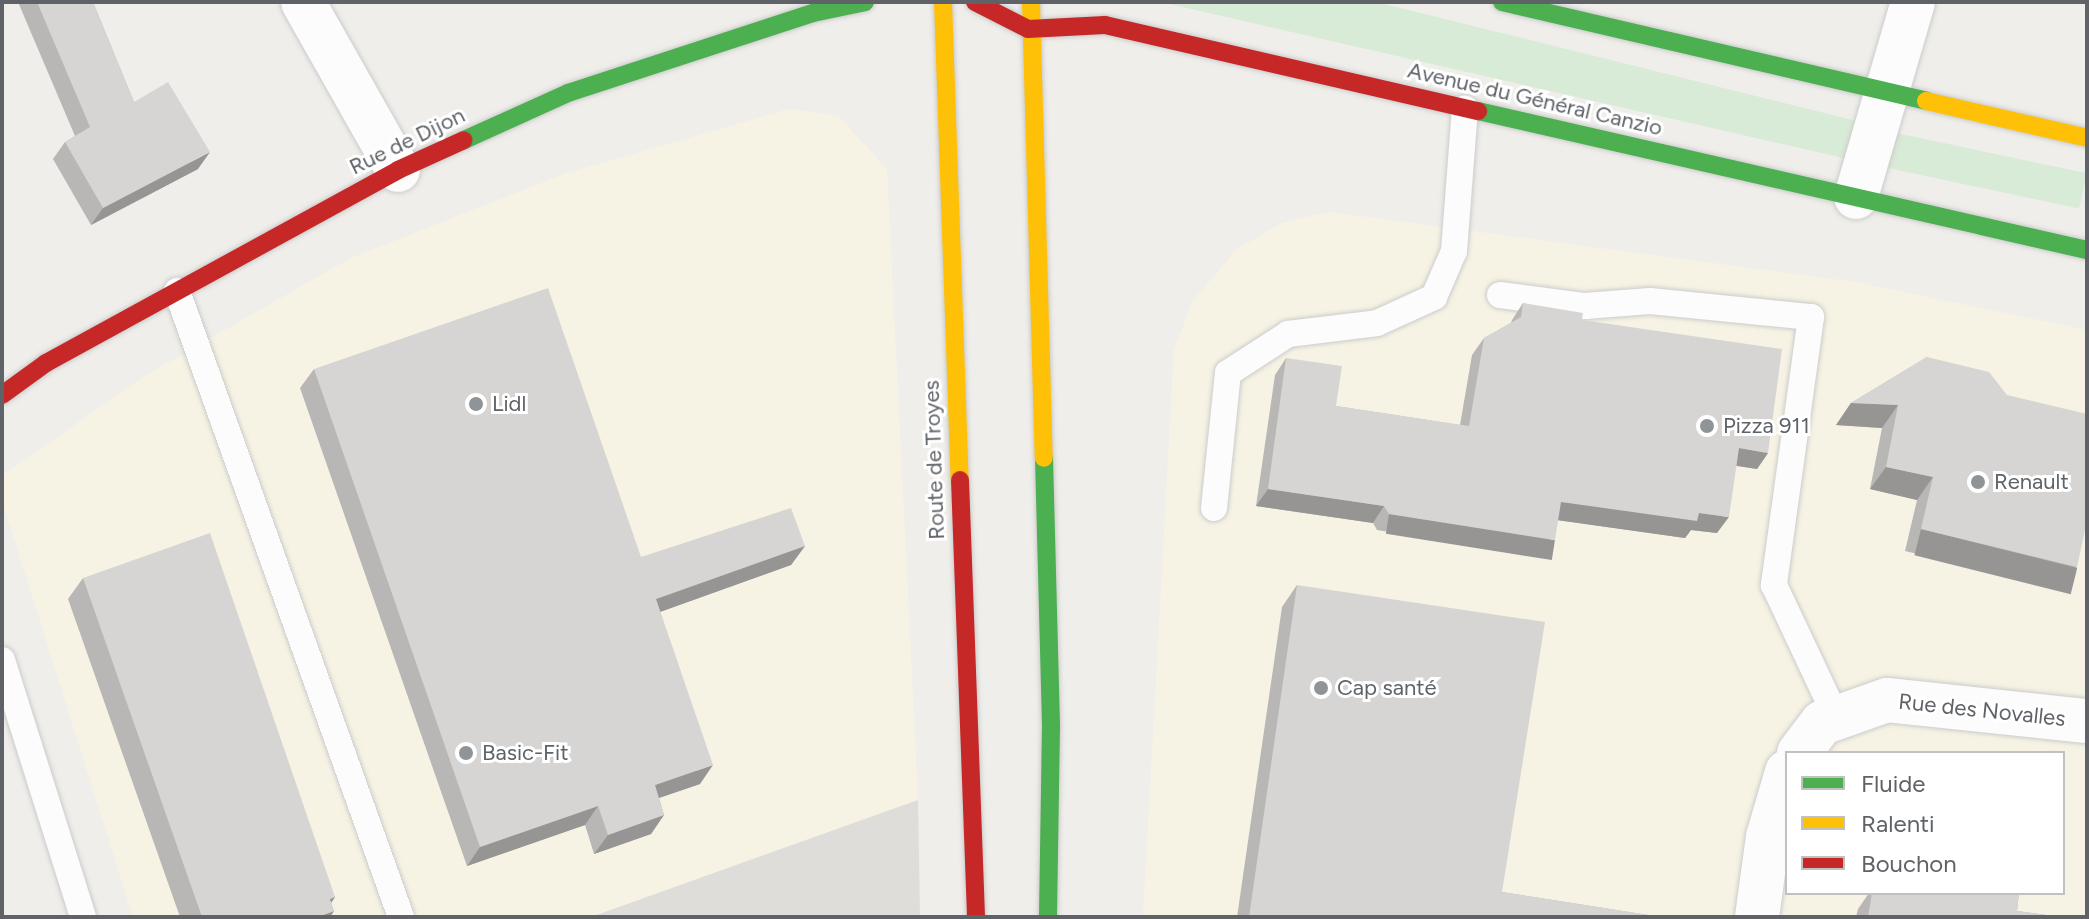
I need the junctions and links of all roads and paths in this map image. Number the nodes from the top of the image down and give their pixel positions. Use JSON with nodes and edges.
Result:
{"nodes":[{"id":1,"x":303,"y":2,"type":"edge"},
{"id":2,"x":865,"y":2,"type":"edge"},
{"id":3,"x":943,"y":2,"type":"edge"},
{"id":4,"x":975,"y":2,"type":"edge"},
{"id":5,"x":1031,"y":2,"type":"edge"},
{"id":6,"x":1502,"y":2,"type":"edge"},
{"id":7,"x":1913,"y":2,"type":"edge"},
{"id":8,"x":1028,"y":29,"type":"junction"},
{"id":9,"x":1886,"y":89,"type":"junction"},
{"id":10,"x":1465,"y":108,"type":"junction"},
{"id":11,"x":2087,"y":138,"type":"edge"},
{"id":12,"x":398,"y":170,"type":"junction"},
{"id":13,"x":1856,"y":197,"type":"junction"},
{"id":14,"x":2087,"y":250,"type":"edge"},
{"id":15,"x":177,"y":291,"type":"junction"},
{"id":16,"x":1500,"y":295,"type":"dead end"},
{"id":17,"x":2,"y":395,"type":"edge"},
{"id":18,"x":1214,"y":508,"type":"dead end"},
{"id":19,"x":2,"y":660,"type":"edge"},
{"id":20,"x":1836,"y":717,"type":"junction"},
{"id":21,"x":2087,"y":721,"type":"edge"},
{"id":22,"x":1801,"y":751,"type":"edge"},
{"id":23,"x":1785,"y":779,"type":"edge"},
{"id":24,"x":83,"y":917,"type":"edge"},
{"id":25,"x":401,"y":917,"type":"edge"},
{"id":26,"x":976,"y":917,"type":"edge"},
{"id":27,"x":1048,"y":917,"type":"edge"},
{"id":28,"x":1757,"y":917,"type":"edge"}],
"edges":[{"from":1,"to":12,"type":"street"},
{"from":2,"to":12,"type":"street","name":"Rue de Dijon"},
{"from":3,"to":26,"type":"street","name":"Route de Troyes"},
{"from":4,"to":8,"type":"street","name":"Avenue du Général Canzio"},
{"from":5,"to":8,"type":"street"},
{"from":6,"to":9,"type":"street"},
{"from":7,"to":9,"type":"street"},
{"from":8,"to":10,"type":"street","name":"Avenue du Général Canzio"},
{"from":8,"to":27,"type":"street"},
{"from":9,"to":11,"type":"street"},
{"from":9,"to":13,"type":"street"},
{"from":10,"to":13,"type":"street","name":"Avenue du Général Canzio"},
{"from":10,"to":18,"type":"lane"},
{"from":12,"to":15,"type":"street","name":"Rue de Dijon"},
{"from":13,"to":14,"type":"street","name":"Avenue du Général Canzio"},
{"from":15,"to":17,"type":"street","name":"Rue de Dijon"},
{"from":15,"to":25,"type":"lane"},
{"from":16,"to":20,"type":"lane"},
{"from":19,"to":24,"type":"lane"},
{"from":20,"to":21,"type":"street","name":"Rue des Novalles"},
{"from":20,"to":22,"type":"street","name":"Rue des Novalles"},
{"from":23,"to":28,"type":"street"}]}
